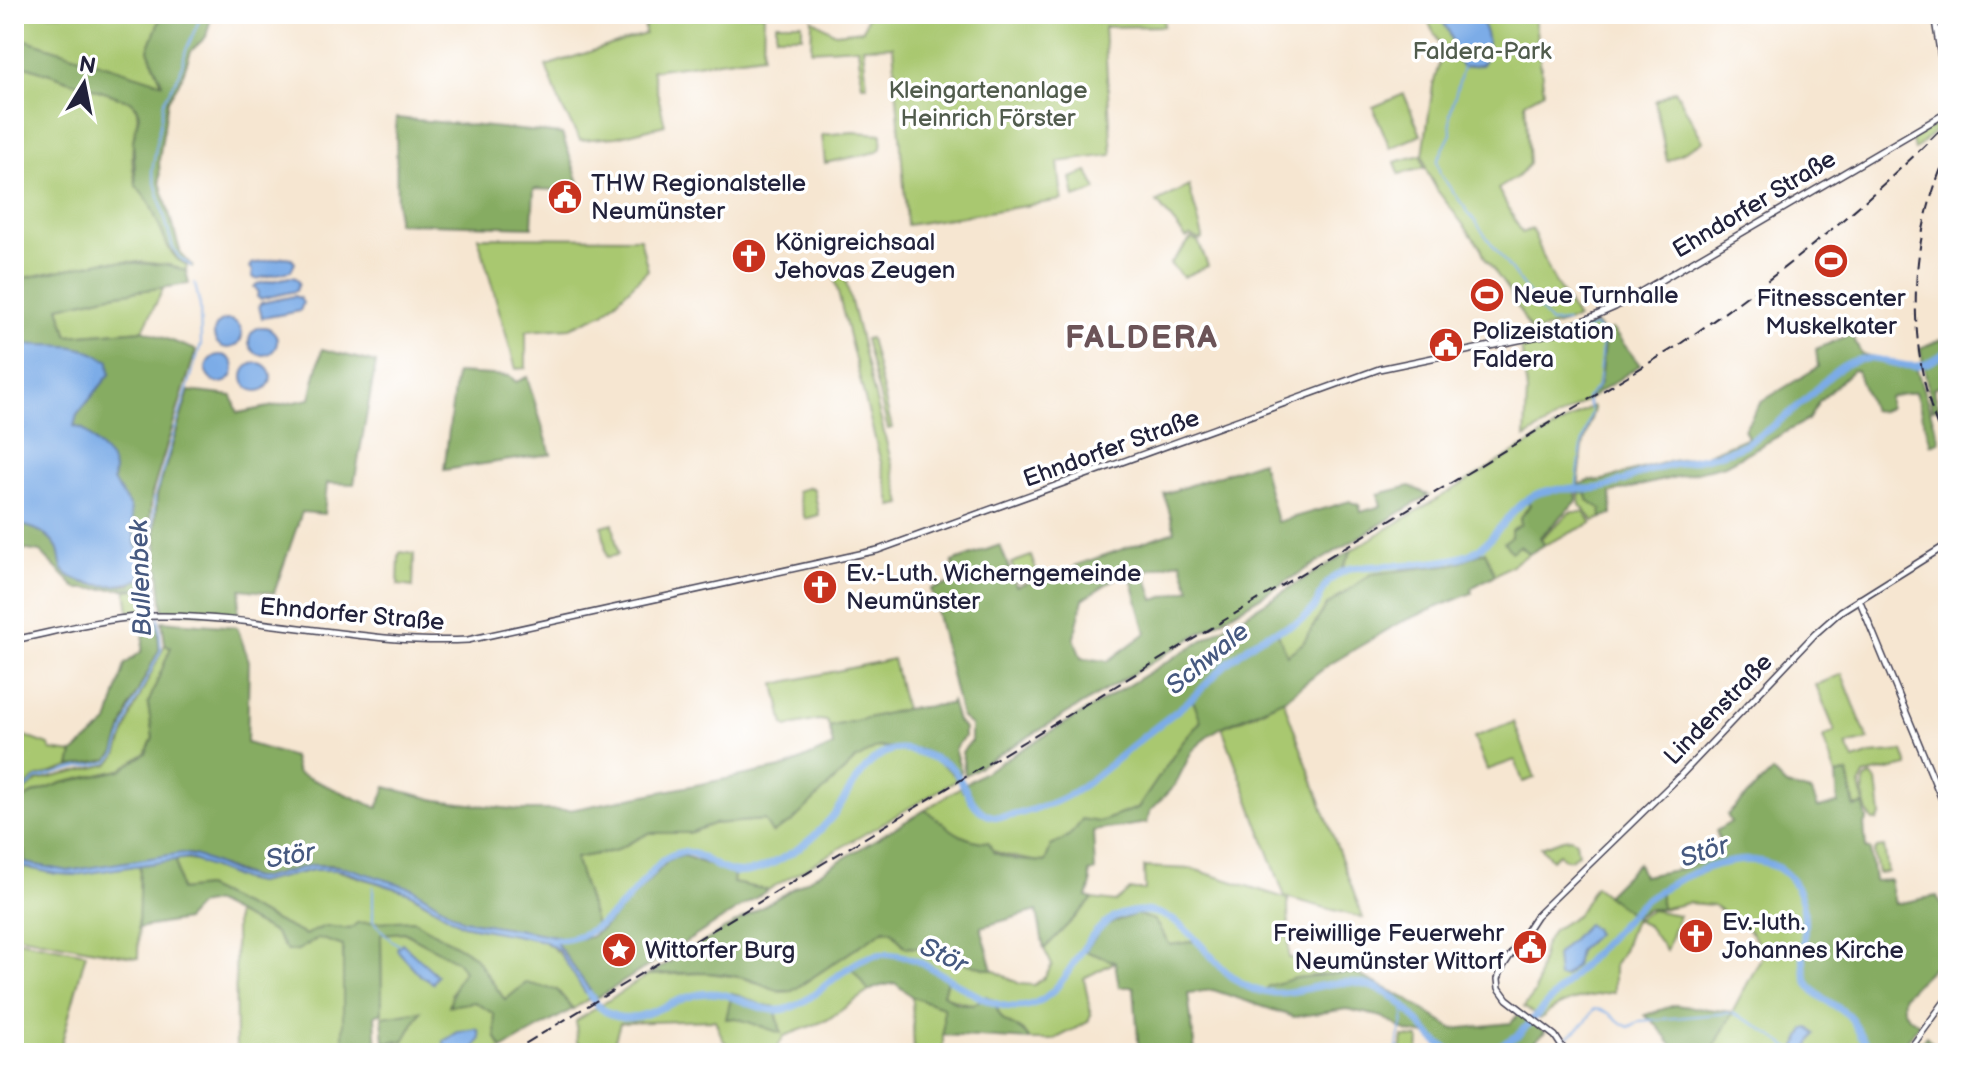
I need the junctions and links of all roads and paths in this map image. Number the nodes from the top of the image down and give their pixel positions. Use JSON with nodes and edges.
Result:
{"nodes":[{"id":1,"x":1934,"y":14,"type":"edge"},
{"id":2,"x":1944,"y":70,"type":"junction"},
{"id":3,"x":1948,"y":80,"type":"edge"},
{"id":4,"x":1948,"y":101,"type":"edge"},
{"id":5,"x":1948,"y":112,"type":"edge"},
{"id":6,"x":1948,"y":544,"type":"edge"},
{"id":7,"x":1859,"y":599,"type":"junction"},
{"id":8,"x":14,"y":640,"type":"edge"},
{"id":9,"x":1948,"y":814,"type":"edge"},
{"id":10,"x":1948,"y":997,"type":"edge"},
{"id":11,"x":1566,"y":1053,"type":"edge"},
{"id":12,"x":1907,"y":1053,"type":"edge"}],
"edges":[{"from":1,"to":2,"type":"street"},
{"from":2,"to":3,"type":"street"},
{"from":2,"to":4,"type":"street"},
{"from":5,"to":8,"type":"street","name":"Ehndorfer Straße"},
{"from":6,"to":7,"type":"street","name":"Lindenstraße"},
{"from":7,"to":9,"type":"street"},
{"from":7,"to":11,"type":"street","name":"Lindenstraße"},
{"from":10,"to":12,"type":"street"}]}
